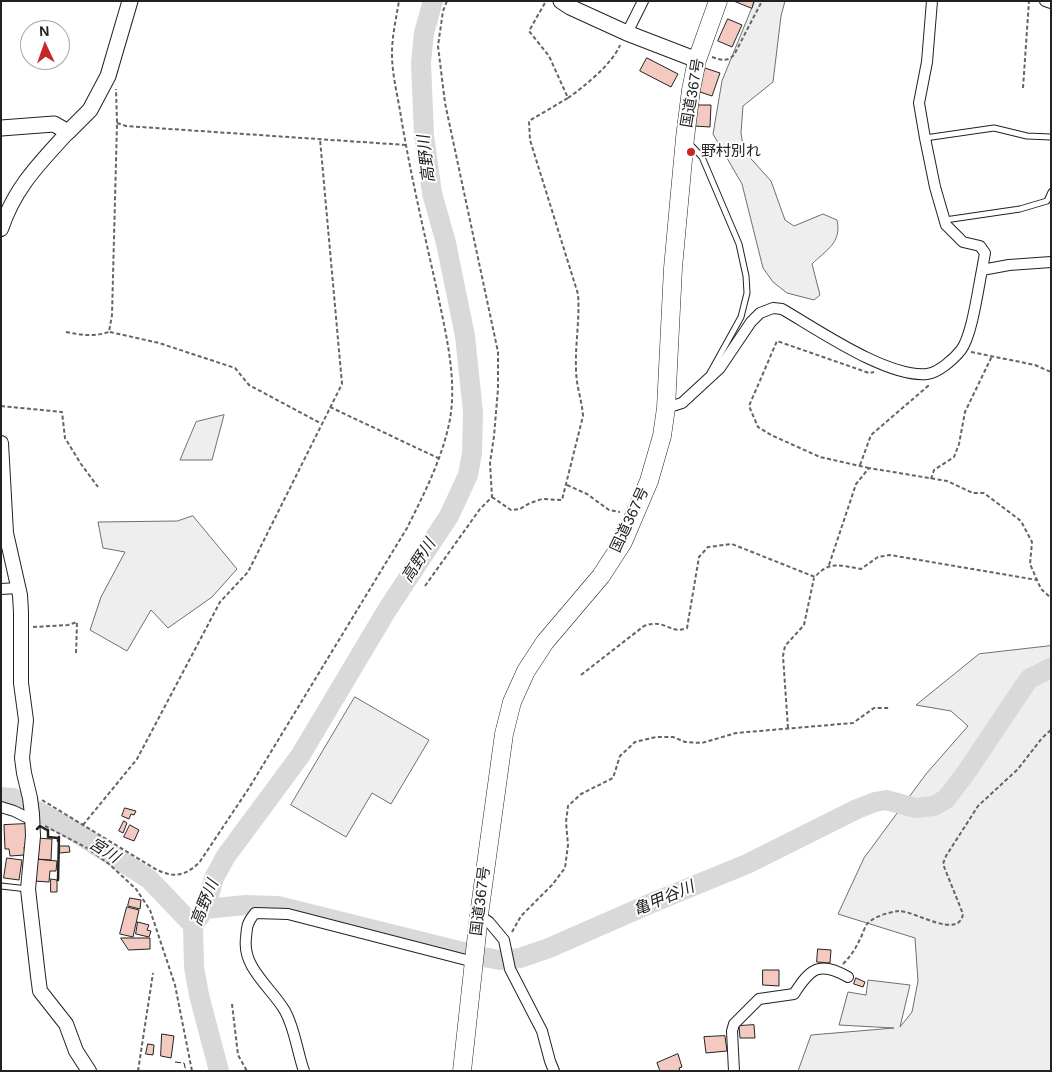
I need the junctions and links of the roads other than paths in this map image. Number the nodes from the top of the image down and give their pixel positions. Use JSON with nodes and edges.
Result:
{"nodes":[{"id":1,"x":130,"y":1,"type":"edge"},
{"id":2,"x":561,"y":1,"type":"edge"},
{"id":3,"x":643,"y":1,"type":"edge"},
{"id":4,"x":718,"y":1,"type":"edge"},
{"id":5,"x":932,"y":1,"type":"edge"},
{"id":6,"x":1045,"y":1,"type":"edge"},
{"id":7,"x":1051,"y":3,"type":"edge"},
{"id":8,"x":627,"y":33,"type":"junction"},
{"id":9,"x":697,"y":60,"type":"junction"},
{"id":10,"x":1,"y":128,"type":"edge"},
{"id":11,"x":68,"y":132,"type":"junction"},
{"id":12,"x":1051,"y":136,"type":"edge"},
{"id":13,"x":685,"y":138,"type":"junction"},
{"id":14,"x":924,"y":138,"type":"junction"},
{"id":15,"x":1051,"y":192,"type":"edge"},
{"id":16,"x":945,"y":220,"type":"junction"},
{"id":17,"x":1,"y":229,"type":"edge"},
{"id":18,"x":1051,"y":262,"type":"edge"},
{"id":19,"x":982,"y":270,"type":"junction"},
{"id":20,"x":703,"y":385,"type":"junction"},
{"id":21,"x":666,"y":408,"type":"junction"},
{"id":22,"x":1,"y":443,"type":"edge"},
{"id":23,"x":18,"y":588,"type":"junction"},
{"id":24,"x":1,"y":589,"type":"edge"},
{"id":25,"x":1,"y":807,"type":"edge"},
{"id":26,"x":32,"y":816,"type":"junction"},
{"id":27,"x":1,"y":886,"type":"edge"},
{"id":28,"x":28,"y":889,"type":"junction"},
{"id":29,"x":479,"y":915,"type":"junction"},
{"id":30,"x":475,"y":954,"type":"junction"},
{"id":31,"x":848,"y":978,"type":"dead end"},
{"id":32,"x":88,"y":1071,"type":"edge"},
{"id":33,"x":304,"y":1071,"type":"edge"},
{"id":34,"x":462,"y":1071,"type":"edge"},
{"id":35,"x":554,"y":1071,"type":"edge"},
{"id":36,"x":734,"y":1071,"type":"edge"}],
"edges":[{"from":1,"to":11,"type":"main road"},
{"from":2,"to":8,"type":"main road"},
{"from":3,"to":8,"type":"street"},
{"from":4,"to":9,"type":"highway","name":"国道367号"},
{"from":5,"to":14,"type":"street"},
{"from":6,"to":7,"type":"street"},
{"from":8,"to":9,"type":"main road"},
{"from":9,"to":13,"type":"highway","name":"国道367号"},
{"from":10,"to":11,"type":"main road"},
{"from":11,"to":17,"type":"street"},
{"from":12,"to":14,"type":"lane"},
{"from":13,"to":20,"type":"lane"},
{"from":13,"to":21,"type":"highway","name":"国道367号"},
{"from":14,"to":16,"type":"street"},
{"from":15,"to":16,"type":"lane"},
{"from":16,"to":19,"type":"street"},
{"from":18,"to":19,"type":"street"},
{"from":19,"to":20,"type":"street"},
{"from":20,"to":21,"type":"street"},
{"from":21,"to":29,"type":"highway","name":"国道367号"},
{"from":22,"to":23,"type":"street"},
{"from":23,"to":24,"type":"street"},
{"from":23,"to":26,"type":"street"},
{"from":25,"to":26,"type":"street"},
{"from":26,"to":28,"type":"street"},
{"from":27,"to":28,"type":"lane"},
{"from":28,"to":32,"type":"street"},
{"from":29,"to":30,"type":"highway","name":"国道367号"},
{"from":29,"to":35,"type":"street"},
{"from":30,"to":33,"type":"street"},
{"from":30,"to":34,"type":"highway","name":"国道367号"},
{"from":31,"to":36,"type":"street"}]}
